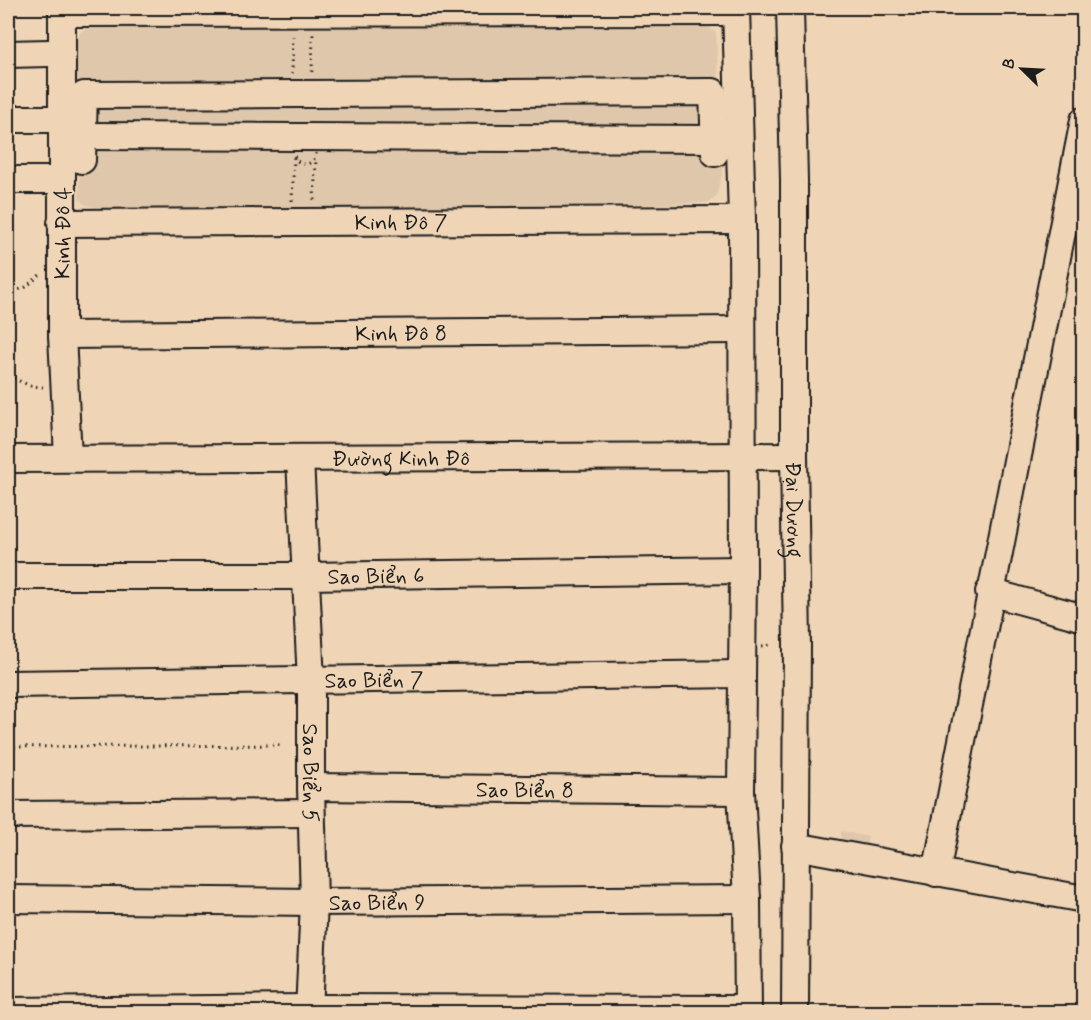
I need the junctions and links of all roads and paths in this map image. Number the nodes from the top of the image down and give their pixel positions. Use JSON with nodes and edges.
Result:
{"nodes":[{"id":1,"x":790,"y":8,"type":"edge"},
{"id":2,"x":62,"y":10,"type":"edge"},
{"id":3,"x":736,"y":10,"type":"edge"},
{"id":4,"x":293,"y":30,"type":"dead end"},
{"id":5,"x":313,"y":31,"type":"dead end"},
{"id":6,"x":49,"y":53,"type":"dead end"},
{"id":7,"x":8,"y":54,"type":"edge"},
{"id":8,"x":312,"y":75,"type":"dead end"},
{"id":9,"x":291,"y":82,"type":"dead end"},
{"id":10,"x":8,"y":118,"type":"edge"},
{"id":11,"x":49,"y":119,"type":"dead end"},
{"id":12,"x":1083,"y":120,"type":"edge"},
{"id":13,"x":82,"y":148,"type":"joint"},
{"id":14,"x":294,"y":155,"type":"dead end"},
{"id":15,"x":316,"y":156,"type":"dead end"},
{"id":16,"x":8,"y":180,"type":"edge"},
{"id":17,"x":50,"y":180,"type":"dead end"},
{"id":18,"x":292,"y":208,"type":"dead end"},
{"id":19,"x":314,"y":208,"type":"dead end"},
{"id":20,"x":742,"y":220,"type":"junction"},
{"id":21,"x":61,"y":223,"type":"junction"},
{"id":22,"x":50,"y":273,"type":"dead end"},
{"id":23,"x":8,"y":294,"type":"edge"},
{"id":24,"x":741,"y":330,"type":"junction"},
{"id":25,"x":62,"y":335,"type":"junction"},
{"id":26,"x":8,"y":376,"type":"edge"},
{"id":27,"x":50,"y":388,"type":"dead end"},
{"id":28,"x":794,"y":456,"type":"junction"},
{"id":29,"x":742,"y":457,"type":"junction"},
{"id":30,"x":68,"y":458,"type":"junction"},
{"id":31,"x":8,"y":459,"type":"edge"},
{"id":32,"x":300,"y":459,"type":"junction"},
{"id":33,"x":743,"y":570,"type":"junction"},
{"id":34,"x":8,"y":576,"type":"edge"},
{"id":35,"x":304,"y":576,"type":"junction"},
{"id":36,"x":989,"y":592,"type":"junction"},
{"id":37,"x":1083,"y":618,"type":"edge"},
{"id":38,"x":742,"y":674,"type":"junction"},
{"id":39,"x":311,"y":681,"type":"junction"},
{"id":40,"x":8,"y":684,"type":"edge"},
{"id":41,"x":284,"y":745,"type":"dead end"},
{"id":42,"x":8,"y":747,"type":"edge"},
{"id":43,"x":741,"y":791,"type":"junction"},
{"id":44,"x":311,"y":800,"type":"junction"},
{"id":45,"x":8,"y":816,"type":"edge"},
{"id":46,"x":795,"y":846,"type":"junction"},
{"id":47,"x":936,"y":873,"type":"junction"},
{"id":48,"x":8,"y":898,"type":"edge"},
{"id":49,"x":747,"y":899,"type":"junction"},
{"id":50,"x":1083,"y":899,"type":"edge"},
{"id":51,"x":314,"y":902,"type":"junction"},
{"id":52,"x":309,"y":1010,"type":"edge"},
{"id":53,"x":8,"y":1011,"type":"edge"},
{"id":54,"x":748,"y":1011,"type":"edge"},
{"id":55,"x":795,"y":1012,"type":"edge"}],
"edges":[{"from":1,"to":28,"type":"street","name":"Đại Dương"},
{"from":2,"to":3,"type":"street"},
{"from":2,"to":21,"type":"street","name":"Kinh Đô 4"},
{"from":3,"to":20,"type":"street"},
{"from":4,"to":9,"type":"path"},
{"from":5,"to":8,"type":"path"},
{"from":6,"to":7,"type":"street"},
{"from":10,"to":11,"type":"street"},
{"from":12,"to":36,"type":"street"},
{"from":13,"to":13,"type":"street"},
{"from":14,"to":18,"type":"path"},
{"from":15,"to":19,"type":"path"},
{"from":16,"to":17,"type":"street"},
{"from":20,"to":21,"type":"street","name":"Kinh Đô 7"},
{"from":20,"to":24,"type":"street"},
{"from":21,"to":25,"type":"street","name":"Kinh Đô 4"},
{"from":22,"to":23,"type":"path"},
{"from":24,"to":25,"type":"street","name":"Kinh Đô 8"},
{"from":24,"to":29,"type":"street"},
{"from":25,"to":30,"type":"street","name":"Kinh Đô 4"},
{"from":26,"to":27,"type":"path"},
{"from":28,"to":29,"type":"street","name":"Đường Kinh Đô"},
{"from":28,"to":46,"type":"street","name":"Đại Dương"},
{"from":29,"to":32,"type":"street","name":"Đường Kinh Đô"},
{"from":29,"to":33,"type":"street"},
{"from":30,"to":31,"type":"street","name":"Đường Kinh Đô"},
{"from":30,"to":32,"type":"street","name":"Đường Kinh Đô"},
{"from":32,"to":35,"type":"street","name":"Sao Biển 5"},
{"from":33,"to":35,"type":"street","name":"Sao Biển 6"},
{"from":33,"to":38,"type":"street"},
{"from":34,"to":35,"type":"street","name":"Sao Biển 6"},
{"from":35,"to":39,"type":"street","name":"Sao Biển 5"},
{"from":36,"to":37,"type":"street"},
{"from":36,"to":47,"type":"street"},
{"from":38,"to":39,"type":"street","name":"Sao Biển 7"},
{"from":38,"to":43,"type":"street"},
{"from":39,"to":40,"type":"street","name":"Sao Biển 7"},
{"from":39,"to":44,"type":"street","name":"Sao Biển 5"},
{"from":41,"to":42,"type":"path"},
{"from":43,"to":44,"type":"street","name":"Sao Biển 8"},
{"from":43,"to":49,"type":"street"},
{"from":44,"to":45,"type":"street","name":"Sao Biển 8"},
{"from":44,"to":51,"type":"street","name":"Sao Biển 5"},
{"from":46,"to":47,"type":"street"},
{"from":46,"to":55,"type":"street","name":"Đại Dương"},
{"from":47,"to":50,"type":"street"},
{"from":48,"to":51,"type":"street","name":"Sao Biển 9"},
{"from":49,"to":51,"type":"street","name":"Sao Biển 9"},
{"from":49,"to":54,"type":"street"},
{"from":51,"to":52,"type":"street","name":"Sao Biển 5"},
{"from":52,"to":53,"type":"street"},
{"from":52,"to":54,"type":"street"}]}
